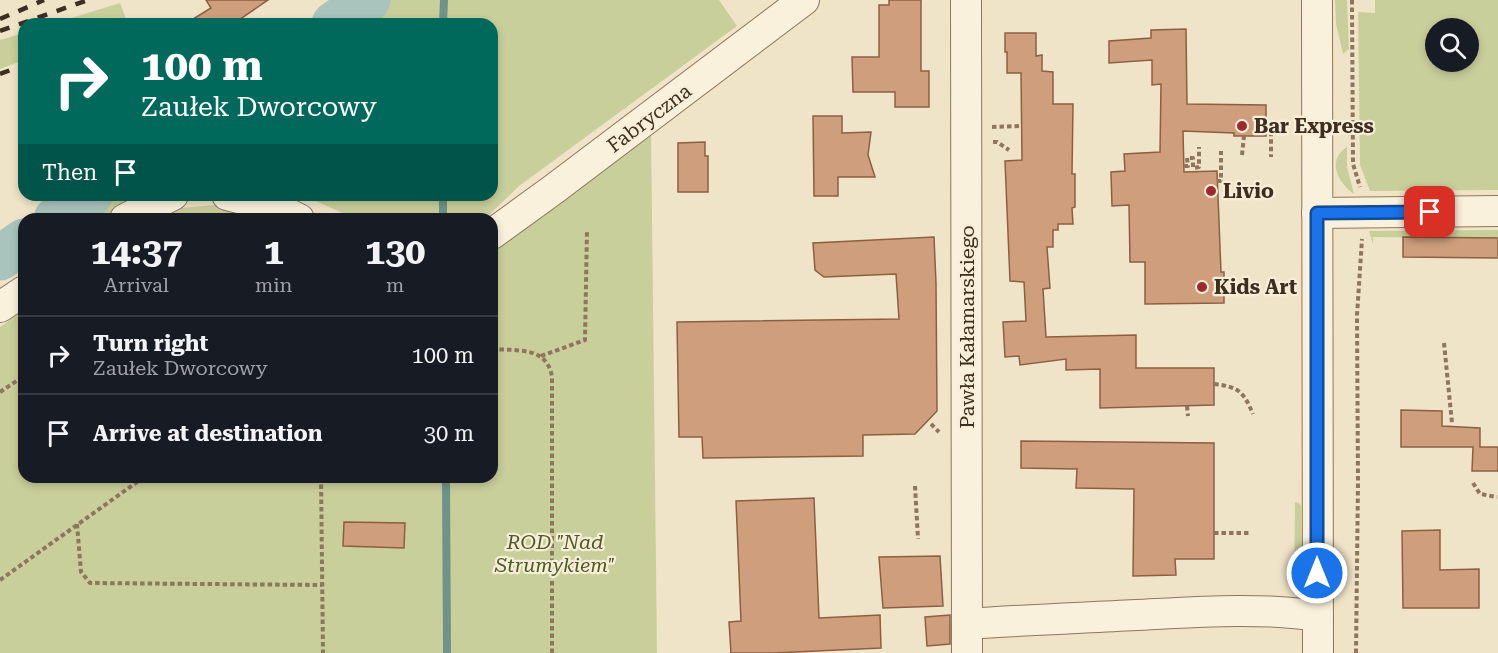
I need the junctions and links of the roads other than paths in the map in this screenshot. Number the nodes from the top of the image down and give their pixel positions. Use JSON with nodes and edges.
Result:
{"nodes":[{"id":1,"x":804,"y":0,"type":"edge"},
{"id":2,"x":966,"y":0,"type":"edge"},
{"id":3,"x":1317,"y":0,"type":"edge"},
{"id":4,"x":161,"y":201,"type":"edge"},
{"id":5,"x":250,"y":201,"type":"edge"},
{"id":6,"x":1498,"y":211,"type":"edge"},
{"id":7,"x":137,"y":213,"type":"edge"},
{"id":8,"x":287,"y":213,"type":"edge"},
{"id":9,"x":1317,"y":213,"type":"junction"},
{"id":10,"x":498,"y":230,"type":"edge"},
{"id":11,"x":18,"y":295,"type":"edge"},
{"id":12,"x":0,"y":308,"type":"edge"},
{"id":13,"x":1317,"y":616,"type":"junction"},
{"id":14,"x":967,"y":639,"type":"edge"},
{"id":15,"x":1317,"y":653,"type":"edge"}],
"edges":[{"from":1,"to":10,"type":"street","name":"Fabryczna"},
{"from":2,"to":14,"type":"street","name":"Pawła Kałamarskiego"},
{"from":3,"to":9,"type":"street"},
{"from":4,"to":7,"type":"street"},
{"from":5,"to":8,"type":"street"},
{"from":6,"to":9,"type":"street"},
{"from":9,"to":13,"type":"street"},
{"from":11,"to":12,"type":"street"},
{"from":13,"to":14,"type":"street"},
{"from":13,"to":15,"type":"street"}]}
